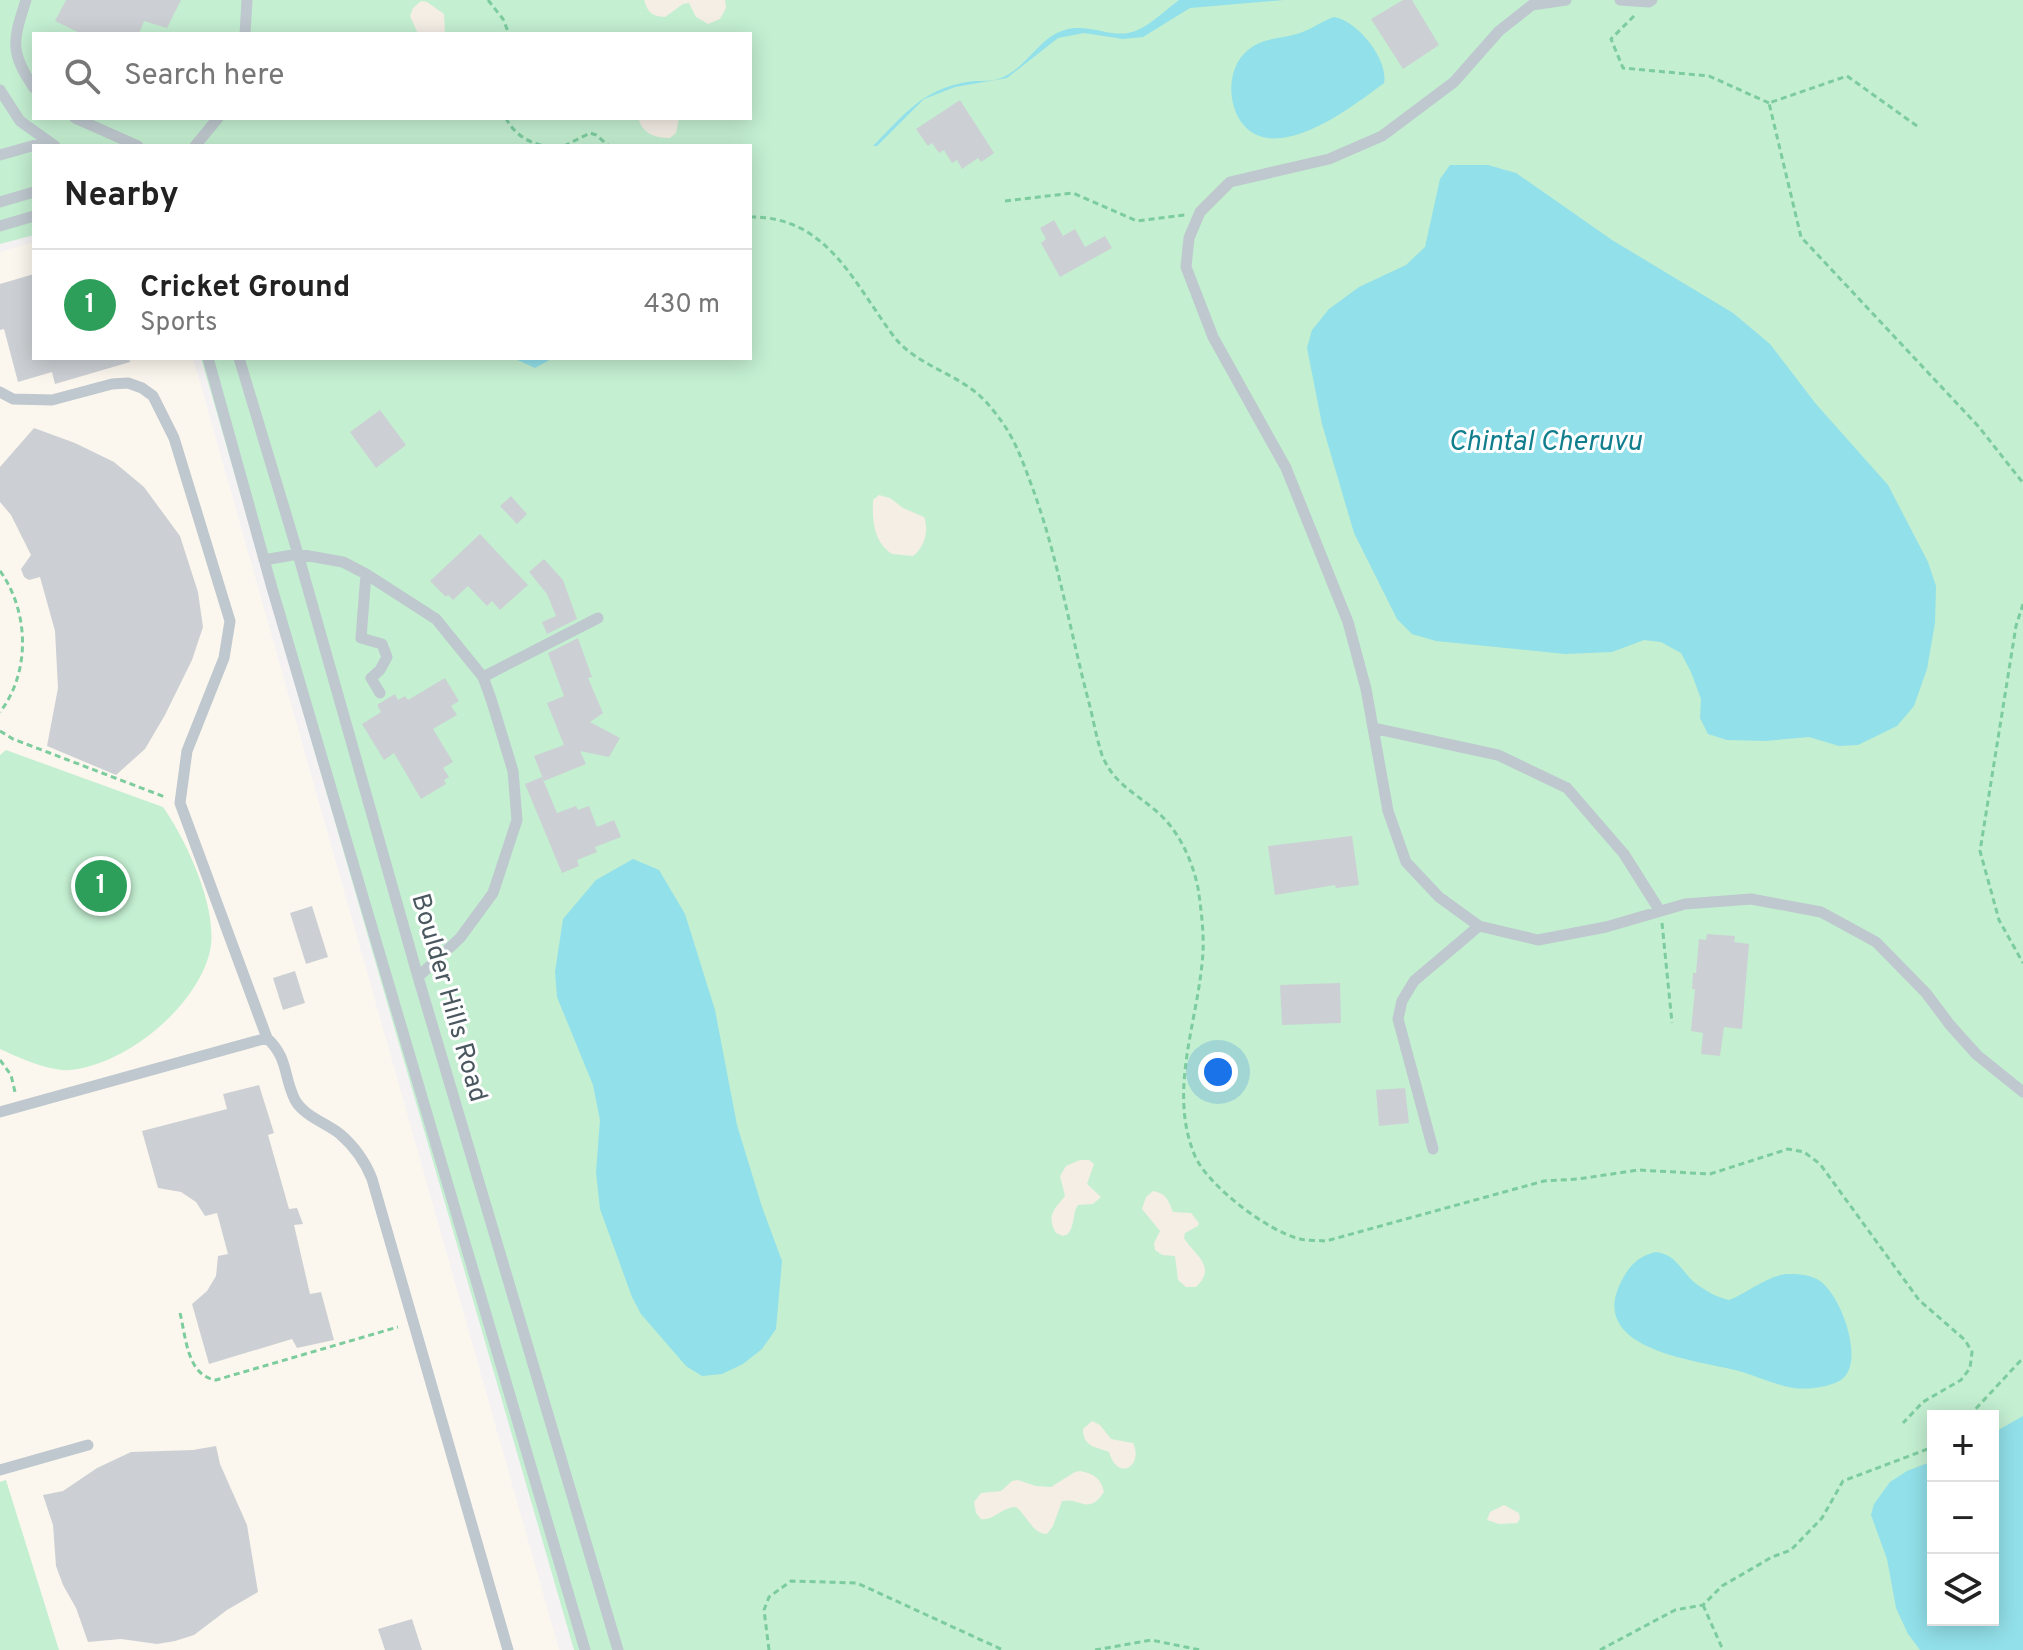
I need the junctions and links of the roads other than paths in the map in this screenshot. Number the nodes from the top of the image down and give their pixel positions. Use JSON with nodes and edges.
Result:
{"nodes":[{"id":1,"x":26,"y":0,"type":"edge"},
{"id":2,"x":247,"y":0,"type":"edge"},
{"id":3,"x":1566,"y":0,"type":"edge"},
{"id":4,"x":1620,"y":0,"type":"edge"},
{"id":5,"x":1651,"y":1,"type":"edge"},
{"id":6,"x":245,"y":32,"type":"edge"},
{"id":7,"x":32,"y":85,"type":"edge"},
{"id":8,"x":0,"y":90,"type":"edge"},
{"id":9,"x":80,"y":120,"type":"edge"},
{"id":10,"x":216,"y":120,"type":"edge"},
{"id":11,"x":50,"y":144,"type":"edge"},
{"id":12,"x":134,"y":144,"type":"edge"},
{"id":13,"x":197,"y":144,"type":"edge"},
{"id":14,"x":32,"y":148,"type":"edge"},
{"id":15,"x":0,"y":155,"type":"edge"},
{"id":16,"x":32,"y":193,"type":"edge"},
{"id":17,"x":0,"y":202,"type":"edge"},
{"id":18,"x":32,"y":217,"type":"edge"},
{"id":19,"x":0,"y":226,"type":"edge"},
{"id":20,"x":209,"y":360,"type":"edge"},
{"id":21,"x":240,"y":360,"type":"edge"},
{"id":22,"x":0,"y":392,"type":"edge"},
{"id":23,"x":298,"y":554,"type":"junction"},
{"id":24,"x":264,"y":560,"type":"junction"},
{"id":25,"x":366,"y":574,"type":"junction"},
{"id":26,"x":598,"y":618,"type":"dead end"},
{"id":27,"x":483,"y":677,"type":"junction"},
{"id":28,"x":380,"y":693,"type":"dead end"},
{"id":29,"x":1373,"y":728,"type":"junction"},
{"id":30,"x":1660,"y":911,"type":"junction"},
{"id":31,"x":1479,"y":926,"type":"junction"},
{"id":32,"x":418,"y":977,"type":"junction"},
{"id":33,"x":267,"y":1038,"type":"junction"},
{"id":34,"x":2023,"y":1092,"type":"edge"},
{"id":35,"x":0,"y":1112,"type":"edge"},
{"id":36,"x":1433,"y":1149,"type":"dead end"},
{"id":37,"x":88,"y":1445,"type":"dead end"},
{"id":38,"x":0,"y":1470,"type":"edge"},
{"id":39,"x":508,"y":1650,"type":"edge"},
{"id":40,"x":585,"y":1650,"type":"edge"},
{"id":41,"x":618,"y":1650,"type":"edge"}],
"edges":[{"from":1,"to":7,"type":"lane"},
{"from":2,"to":6,"type":"lane"},
{"from":3,"to":29,"type":"lane"},
{"from":4,"to":5,"type":"lane"},
{"from":8,"to":11,"type":"lane"},
{"from":9,"to":12,"type":"lane"},
{"from":10,"to":13,"type":"lane"},
{"from":14,"to":15,"type":"lane"},
{"from":16,"to":17,"type":"lane"},
{"from":18,"to":19,"type":"lane"},
{"from":20,"to":24,"type":"lane","name":"Boulder Hills Road"},
{"from":21,"to":23,"type":"lane","name":"Boulder Hills Road"},
{"from":22,"to":33,"type":"lane"},
{"from":23,"to":24,"type":"lane"},
{"from":23,"to":25,"type":"lane"},
{"from":23,"to":32,"type":"lane","name":"Boulder Hills Road"},
{"from":24,"to":40,"type":"lane","name":"Boulder Hills Road"},
{"from":25,"to":27,"type":"lane"},
{"from":25,"to":28,"type":"lane"},
{"from":26,"to":27,"type":"lane"},
{"from":27,"to":32,"type":"lane"},
{"from":29,"to":30,"type":"lane"},
{"from":29,"to":31,"type":"lane"},
{"from":30,"to":31,"type":"lane"},
{"from":30,"to":34,"type":"lane"},
{"from":31,"to":36,"type":"lane"},
{"from":32,"to":41,"type":"lane","name":"Boulder Hills Road"},
{"from":33,"to":35,"type":"lane"},
{"from":33,"to":39,"type":"lane"},
{"from":37,"to":38,"type":"lane"}]}
